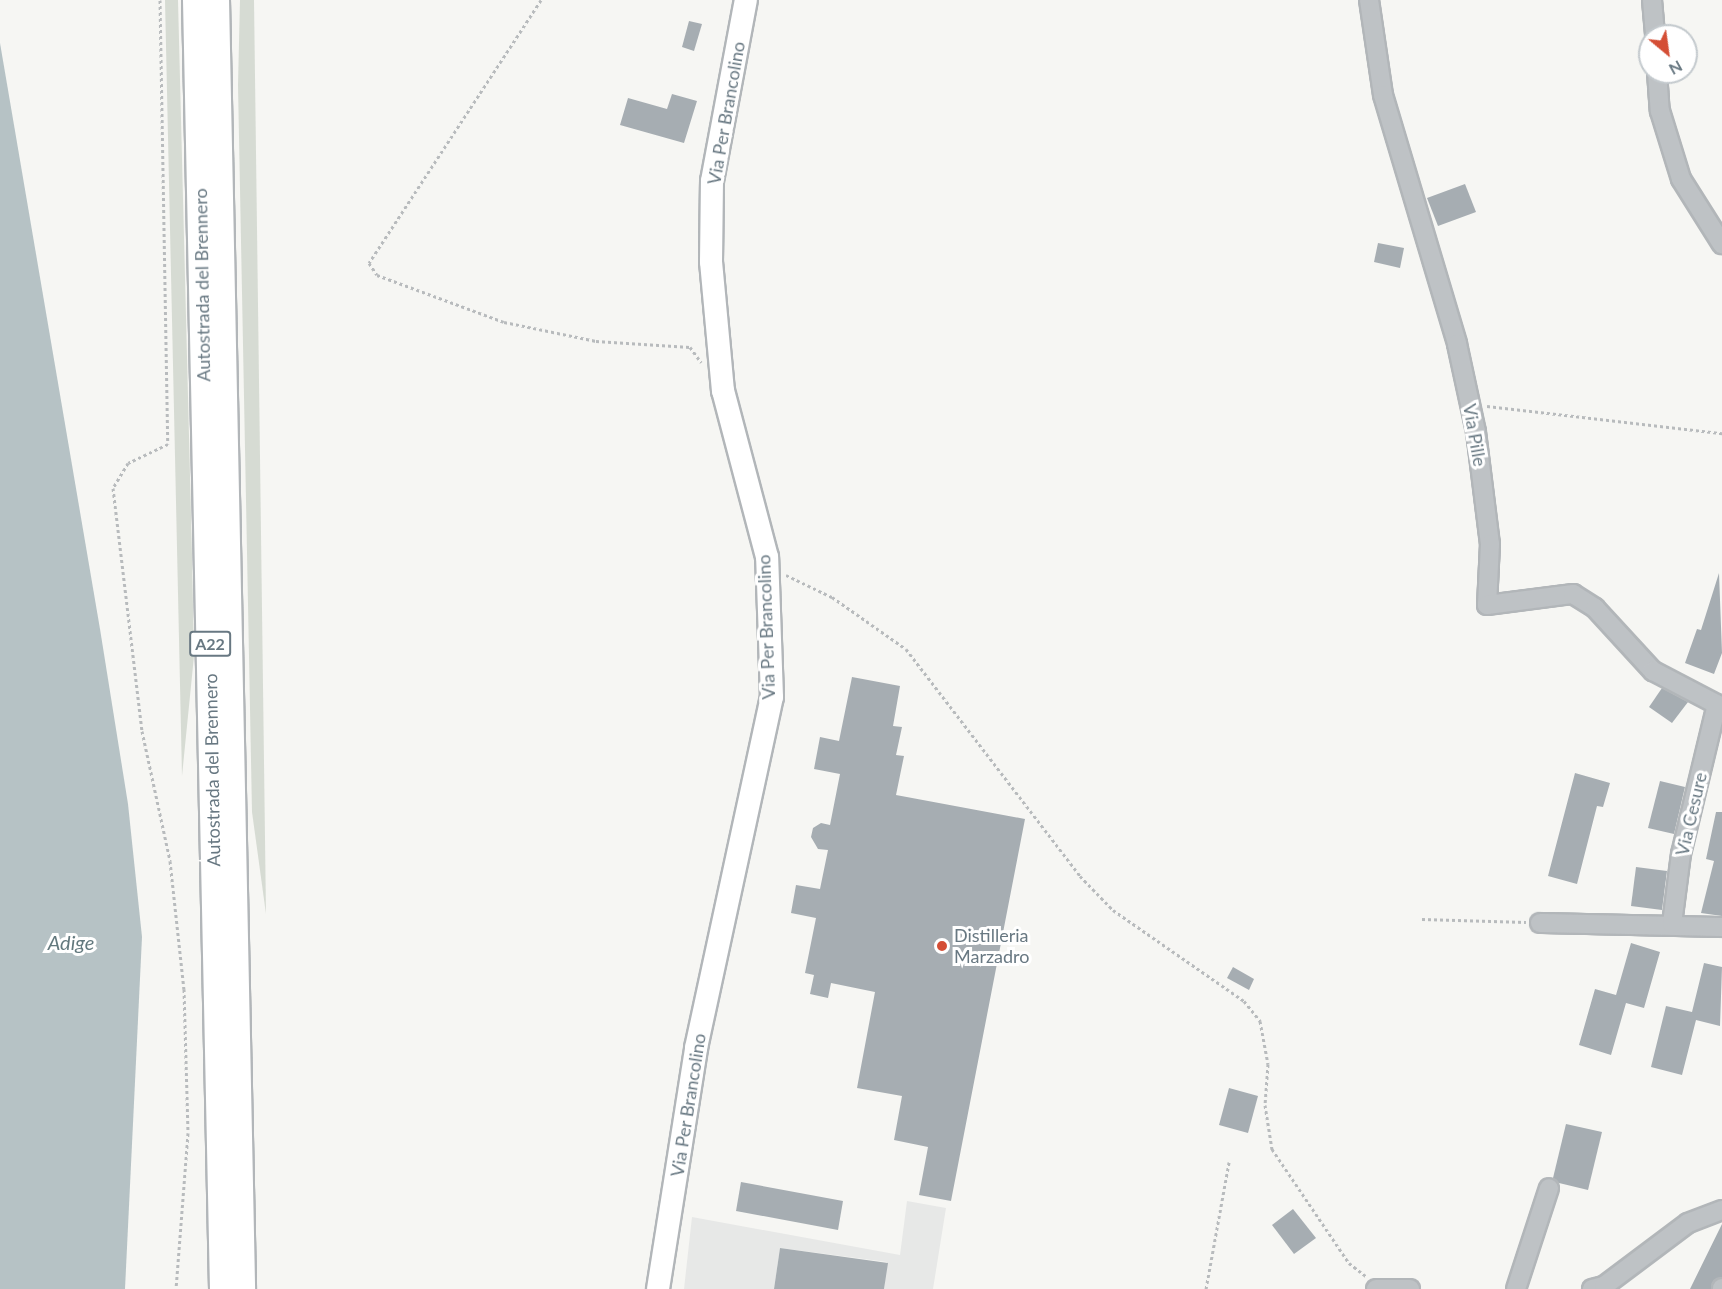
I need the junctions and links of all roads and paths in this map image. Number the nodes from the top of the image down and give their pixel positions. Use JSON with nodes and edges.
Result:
{"nodes":[{"id":1,"x":160,"y":0,"type":"edge"},
{"id":2,"x":196,"y":0,"type":"edge"},
{"id":3,"x":216,"y":0,"type":"edge"},
{"id":4,"x":541,"y":0,"type":"edge"},
{"id":5,"x":746,"y":0,"type":"edge"},
{"id":6,"x":1369,"y":0,"type":"edge"},
{"id":7,"x":1652,"y":0,"type":"edge"},
{"id":8,"x":1654,"y":24,"type":"edge"},
{"id":9,"x":1658,"y":84,"type":"edge"},
{"id":10,"x":1722,"y":244,"type":"edge"},
{"id":11,"x":703,"y":365,"type":"dead end"},
{"id":12,"x":1470,"y":405,"type":"junction"},
{"id":13,"x":1722,"y":433,"type":"edge"},
{"id":14,"x":767,"y":572,"type":"junction"},
{"id":15,"x":1720,"y":705,"type":"edge"},
{"id":16,"x":1422,"y":919,"type":"dead end"},
{"id":17,"x":1540,"y":923,"type":"joint"},
{"id":18,"x":1672,"y":924,"type":"junction"},
{"id":19,"x":1722,"y":927,"type":"edge"},
{"id":20,"x":1229,"y":1162,"type":"dead end"},
{"id":21,"x":1549,"y":1188,"type":"dead end"},
{"id":22,"x":1722,"y":1210,"type":"edge"},
{"id":23,"x":1391,"y":1288,"type":"edge"},
{"id":24,"x":176,"y":1289,"type":"edge"},
{"id":25,"x":223,"y":1289,"type":"edge"},
{"id":26,"x":242,"y":1289,"type":"edge"},
{"id":27,"x":658,"y":1289,"type":"edge"},
{"id":28,"x":1206,"y":1289,"type":"edge"},
{"id":29,"x":1516,"y":1289,"type":"edge"},
{"id":30,"x":1592,"y":1289,"type":"edge"}],
"edges":[{"from":1,"to":24,"type":"path"},
{"from":2,"to":25,"type":"highway","name":"Autostrada del Brennero","number":"A22"},
{"from":3,"to":26,"type":"highway","name":"Autostrada del Brennero","number":"A22"},
{"from":4,"to":11,"type":"path"},
{"from":5,"to":14,"type":"main road","name":"Via Per Brancolino"},
{"from":6,"to":12,"type":"street","name":"Via Pille"},
{"from":7,"to":8,"type":"street"},
{"from":9,"to":10,"type":"street"},
{"from":12,"to":13,"type":"path"},
{"from":12,"to":15,"type":"street","name":"Via Pille"},
{"from":14,"to":23,"type":"path"},
{"from":14,"to":27,"type":"main road","name":"Via Per Brancolino"},
{"from":15,"to":18,"type":"street","name":"Via Cesure"},
{"from":16,"to":17,"type":"path"},
{"from":17,"to":18,"type":"street"},
{"from":18,"to":19,"type":"street"},
{"from":20,"to":28,"type":"path"},
{"from":21,"to":29,"type":"street"},
{"from":22,"to":30,"type":"street"}]}
